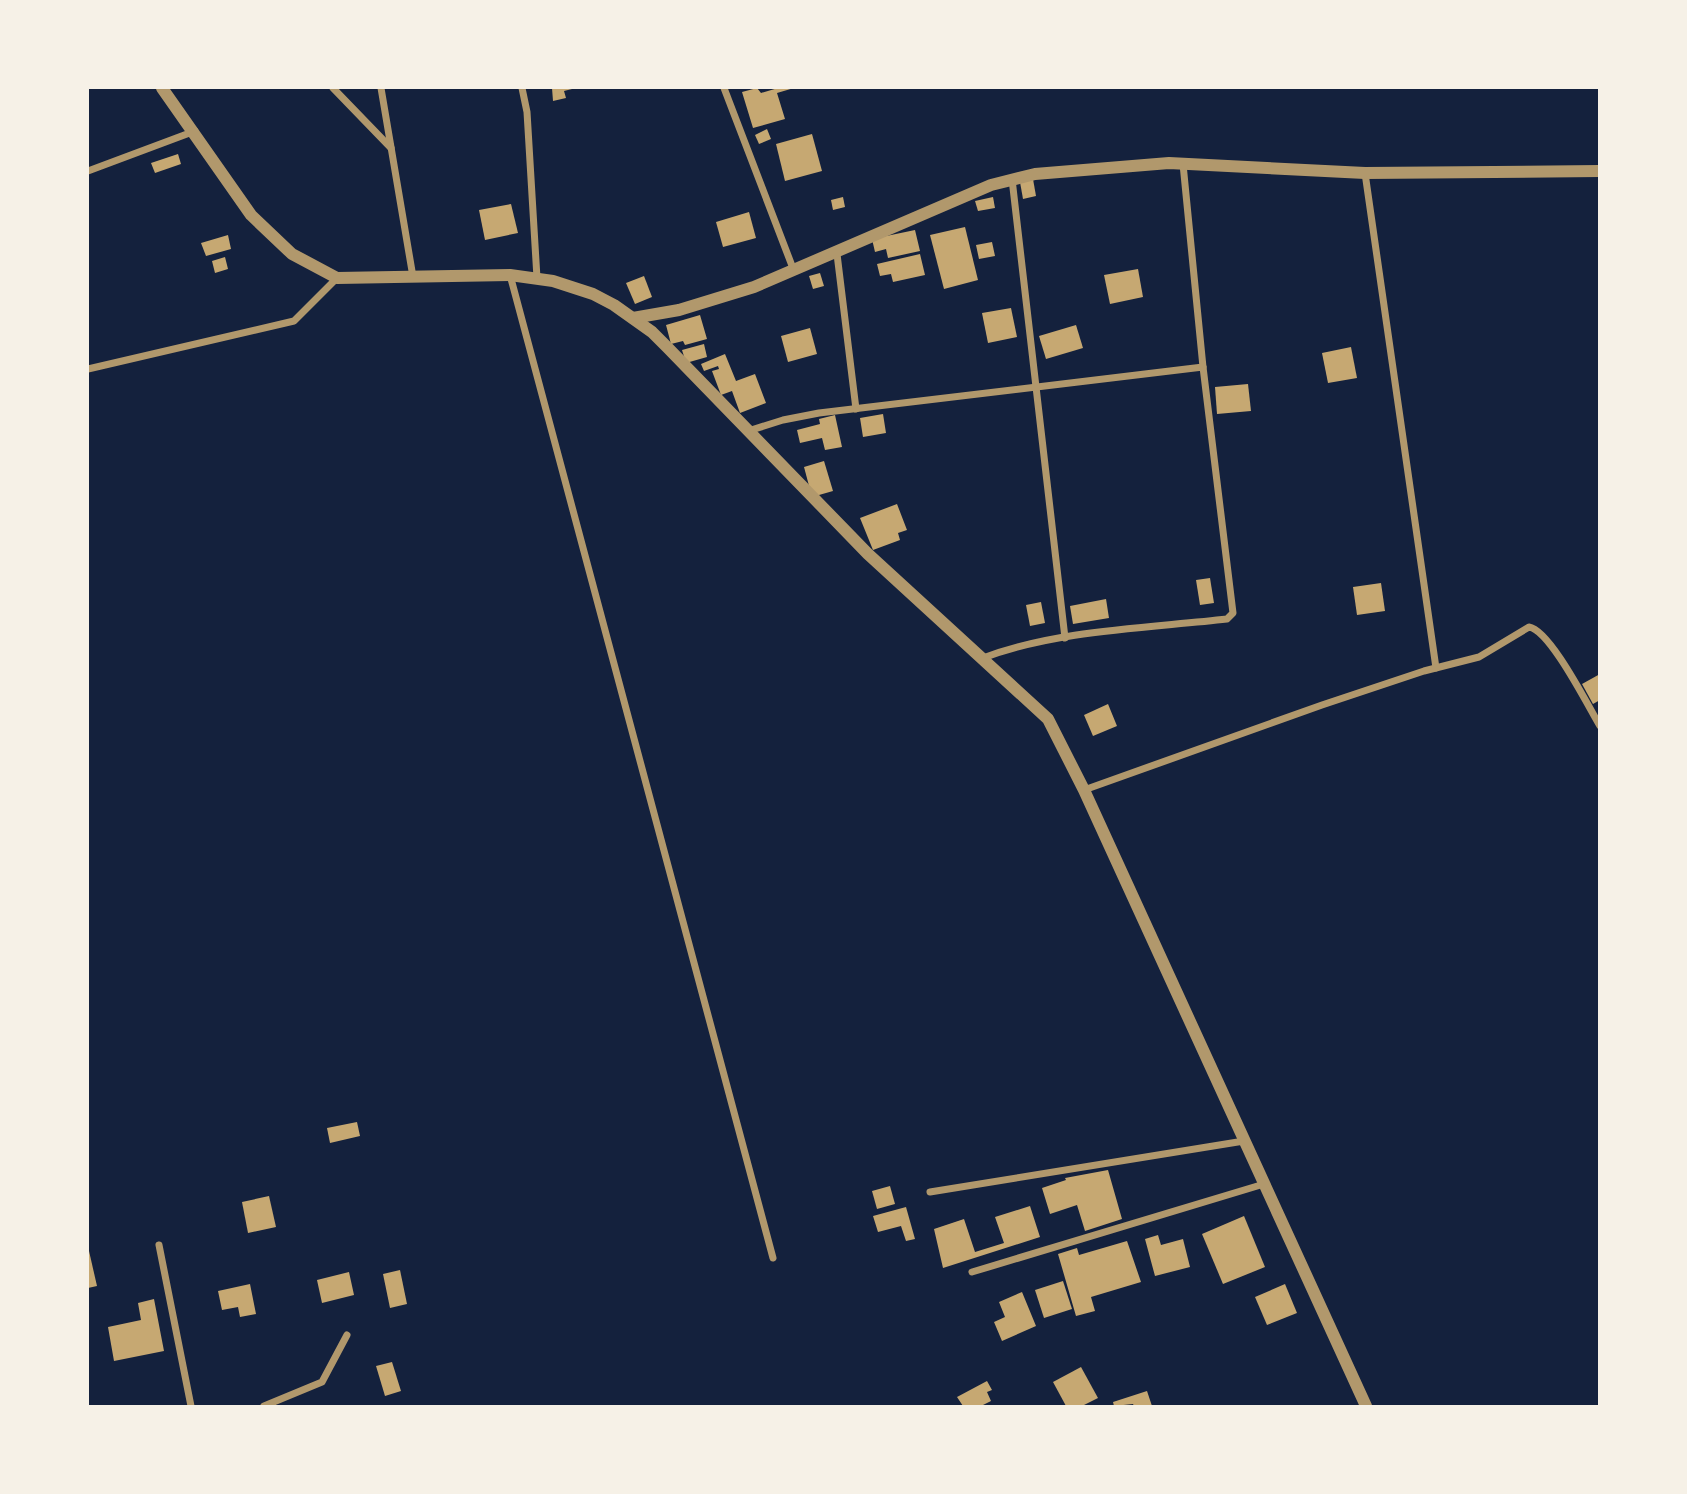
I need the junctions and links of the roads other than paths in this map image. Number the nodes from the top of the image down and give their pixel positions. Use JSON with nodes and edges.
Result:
{"nodes":[{"id":1,"x":162,"y":88,"type":"edge"},
{"id":2,"x":333,"y":88,"type":"edge"},
{"id":3,"x":381,"y":88,"type":"edge"},
{"id":4,"x":522,"y":88,"type":"edge"},
{"id":5,"x":724,"y":88,"type":"edge"},
{"id":6,"x":195,"y":131,"type":"junction"},
{"id":7,"x":391,"y":149,"type":"junction"},
{"id":8,"x":1183,"y":164,"type":"junction"},
{"id":9,"x":88,"y":171,"type":"edge"},
{"id":10,"x":1600,"y":171,"type":"edge"},
{"id":11,"x":1365,"y":173,"type":"junction"},
{"id":12,"x":1012,"y":178,"type":"junction"},
{"id":13,"x":836,"y":254,"type":"junction"},
{"id":14,"x":794,"y":271,"type":"junction"},
{"id":15,"x":510,"y":275,"type":"junction"},
{"id":16,"x":413,"y":277,"type":"junction"},
{"id":17,"x":337,"y":278,"type":"junction"},
{"id":18,"x":537,"y":278,"type":"junction"},
{"id":19,"x":633,"y":318,"type":"junction"},
{"id":20,"x":1203,"y":367,"type":"junction"},
{"id":21,"x":88,"y":369,"type":"edge"},
{"id":22,"x":1036,"y":388,"type":"junction"},
{"id":23,"x":856,"y":409,"type":"junction"},
{"id":24,"x":748,"y":430,"type":"junction"},
{"id":25,"x":1065,"y":638,"type":"junction"},
{"id":26,"x":983,"y":658,"type":"junction"},
{"id":27,"x":1436,"y":668,"type":"junction"},
{"id":28,"x":1600,"y":726,"type":"edge"},
{"id":29,"x":1084,"y":790,"type":"junction"},
{"id":30,"x":1244,"y":1141,"type":"junction"},
{"id":31,"x":1264,"y":1184,"type":"junction"},
{"id":32,"x":930,"y":1192,"type":"dead end"},
{"id":33,"x":159,"y":1245,"type":"dead end"},
{"id":34,"x":773,"y":1258,"type":"dead end"},
{"id":35,"x":972,"y":1272,"type":"dead end"},
{"id":36,"x":347,"y":1335,"type":"dead end"},
{"id":37,"x":191,"y":1406,"type":"edge"},
{"id":38,"x":264,"y":1406,"type":"edge"},
{"id":39,"x":1366,"y":1406,"type":"edge"}],
"edges":[{"from":1,"to":6,"type":"street"},
{"from":2,"to":7,"type":"street"},
{"from":3,"to":7,"type":"street"},
{"from":4,"to":18,"type":"street"},
{"from":5,"to":14,"type":"street"},
{"from":6,"to":9,"type":"street"},
{"from":6,"to":17,"type":"street"},
{"from":7,"to":16,"type":"street"},
{"from":8,"to":11,"type":"street"},
{"from":8,"to":12,"type":"street"},
{"from":8,"to":20,"type":"street"},
{"from":10,"to":11,"type":"street"},
{"from":11,"to":27,"type":"street"},
{"from":12,"to":13,"type":"street"},
{"from":12,"to":22,"type":"street"},
{"from":13,"to":14,"type":"street"},
{"from":13,"to":23,"type":"street"},
{"from":14,"to":19,"type":"street"},
{"from":15,"to":16,"type":"street"},
{"from":15,"to":18,"type":"street"},
{"from":15,"to":34,"type":"street"},
{"from":16,"to":17,"type":"street"},
{"from":17,"to":21,"type":"street"},
{"from":18,"to":19,"type":"street"},
{"from":19,"to":24,"type":"street"},
{"from":20,"to":22,"type":"street"},
{"from":20,"to":25,"type":"street"},
{"from":22,"to":23,"type":"street"},
{"from":22,"to":25,"type":"street"},
{"from":23,"to":24,"type":"street"},
{"from":24,"to":26,"type":"street"},
{"from":25,"to":26,"type":"street"},
{"from":26,"to":29,"type":"street"},
{"from":27,"to":28,"type":"street"},
{"from":27,"to":29,"type":"street"},
{"from":29,"to":30,"type":"street"},
{"from":30,"to":31,"type":"street"},
{"from":30,"to":32,"type":"street"},
{"from":31,"to":35,"type":"street"},
{"from":31,"to":39,"type":"street"},
{"from":33,"to":37,"type":"street"},
{"from":36,"to":38,"type":"street"}]}
